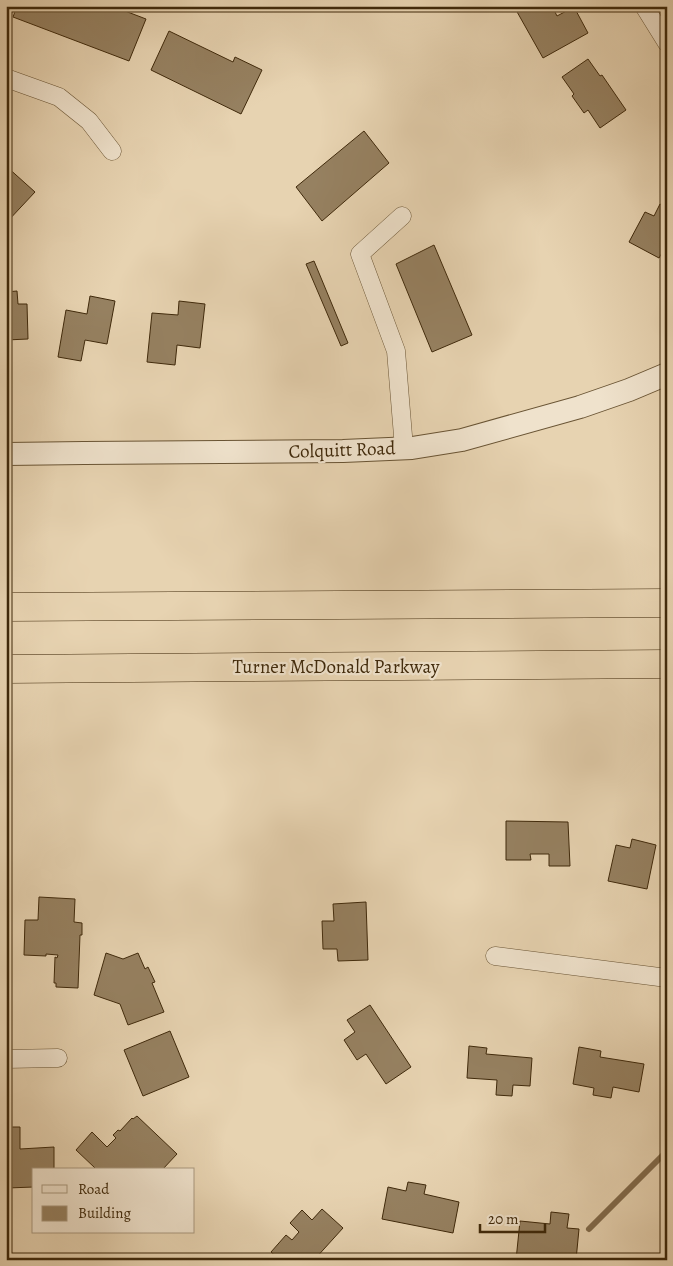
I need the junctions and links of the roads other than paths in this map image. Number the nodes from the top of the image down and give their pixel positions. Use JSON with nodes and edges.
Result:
{"nodes":[{"id":1,"x":644,"y":6,"type":"edge"},
{"id":2,"x":667,"y":43,"type":"edge"},
{"id":3,"x":6,"y":78,"type":"edge"},
{"id":4,"x":112,"y":151,"type":"dead end"},
{"id":5,"x":402,"y":216,"type":"dead end"},
{"id":6,"x":667,"y":374,"type":"edge"},
{"id":7,"x":404,"y":448,"type":"junction"},
{"id":8,"x":6,"y":454,"type":"edge"},
{"id":9,"x":667,"y":603,"type":"edge"},
{"id":10,"x":6,"y":607,"type":"edge"},
{"id":11,"x":667,"y":664,"type":"edge"},
{"id":12,"x":6,"y":670,"type":"edge"},
{"id":13,"x":495,"y":956,"type":"dead end"},
{"id":14,"x":667,"y":978,"type":"edge"},
{"id":15,"x":58,"y":1058,"type":"dead end"},
{"id":16,"x":6,"y":1059,"type":"edge"}],
"edges":[{"from":1,"to":2,"type":"street"},
{"from":3,"to":4,"type":"street"},
{"from":5,"to":7,"type":"street"},
{"from":6,"to":7,"type":"street","name":"Colquitt Road"},
{"from":7,"to":8,"type":"street","name":"Colquitt Road"},
{"from":9,"to":10,"type":"highway"},
{"from":11,"to":12,"type":"highway","name":"Turner McDonald Parkway"},
{"from":13,"to":14,"type":"street"},
{"from":15,"to":16,"type":"street"}]}
